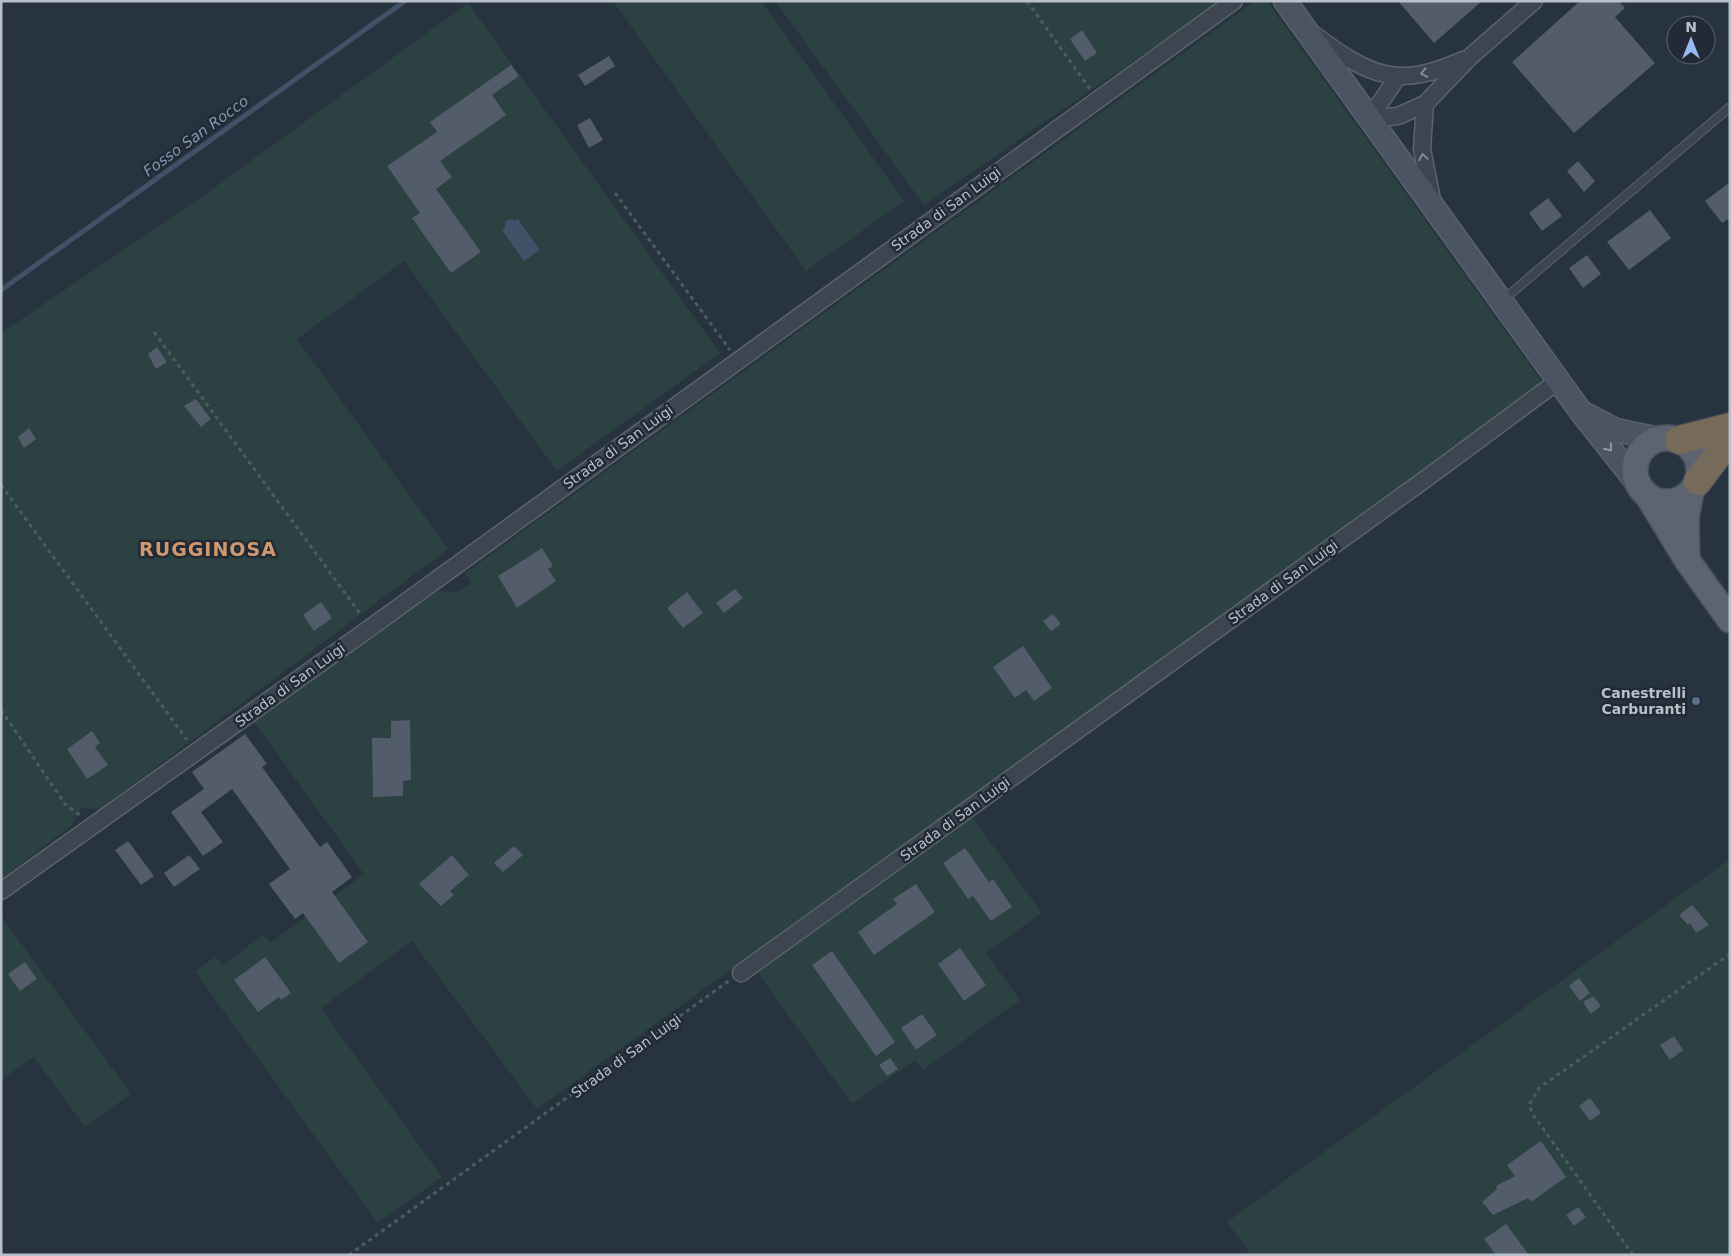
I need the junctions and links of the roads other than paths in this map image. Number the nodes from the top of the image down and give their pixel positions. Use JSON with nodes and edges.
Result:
{"nodes":[{"id":1,"x":1234,"y":1,"type":"edge"},
{"id":2,"x":1285,"y":1,"type":"edge"},
{"id":3,"x":1534,"y":1,"type":"edge"},
{"id":4,"x":1303,"y":26,"type":"junction"},
{"id":5,"x":1470,"y":57,"type":"junction"},
{"id":6,"x":1397,"y":78,"type":"junction"},
{"id":7,"x":1425,"y":104,"type":"junction"},
{"id":8,"x":1730,"y":107,"type":"edge"},
{"id":9,"x":1369,"y":119,"type":"junction"},
{"id":10,"x":1433,"y":205,"type":"junction"},
{"id":11,"x":1501,"y":302,"type":"junction"},
{"id":12,"x":1558,"y":381,"type":"junction"},
{"id":13,"x":1581,"y":412,"type":"junction"},
{"id":14,"x":1730,"y":427,"type":"edge"},
{"id":15,"x":1669,"y":439,"type":"junction"},
{"id":16,"x":1730,"y":443,"type":"edge"},
{"id":17,"x":1694,"y":487,"type":"junction"},
{"id":18,"x":1643,"y":490,"type":"junction"},
{"id":19,"x":1687,"y":560,"type":"junction"},
{"id":20,"x":1730,"y":620,"type":"edge"},
{"id":21,"x":1,"y":891,"type":"edge"},
{"id":22,"x":741,"y":973,"type":"road end"}],
"edges":[{"from":1,"to":21,"type":"street","name":"Strada di San Luigi"},
{"from":2,"to":4,"type":"main road"},
{"from":3,"to":5,"type":"street"},
{"from":4,"to":6,"type":"street"},
{"from":4,"to":9,"type":"main road"},
{"from":5,"to":6,"type":"street","one_way":true},
{"from":5,"to":7,"type":"street"},
{"from":6,"to":9,"type":"street"},
{"from":7,"to":9,"type":"street"},
{"from":10,"to":7,"type":"street","one_way":true},
{"from":8,"to":11,"type":"lane"},
{"from":9,"to":10,"type":"main road"},
{"from":10,"to":11,"type":"main road"},
{"from":11,"to":12,"type":"main road"},
{"from":12,"to":13,"type":"main road"},
{"from":12,"to":22,"type":"street","name":"Strada di San Luigi"},
{"from":13,"to":15,"type":"main road"},
{"from":13,"to":18,"type":"main road","one_way":true},
{"from":14,"to":15,"type":"highway"},
{"from":15,"to":17,"type":"main road"},
{"from":15,"to":18,"type":"main road"},
{"from":16,"to":17,"type":"highway"},
{"from":17,"to":18,"type":"main road"},
{"from":17,"to":19,"type":"main road"},
{"from":18,"to":19,"type":"main road"},
{"from":19,"to":20,"type":"main road"}]}
